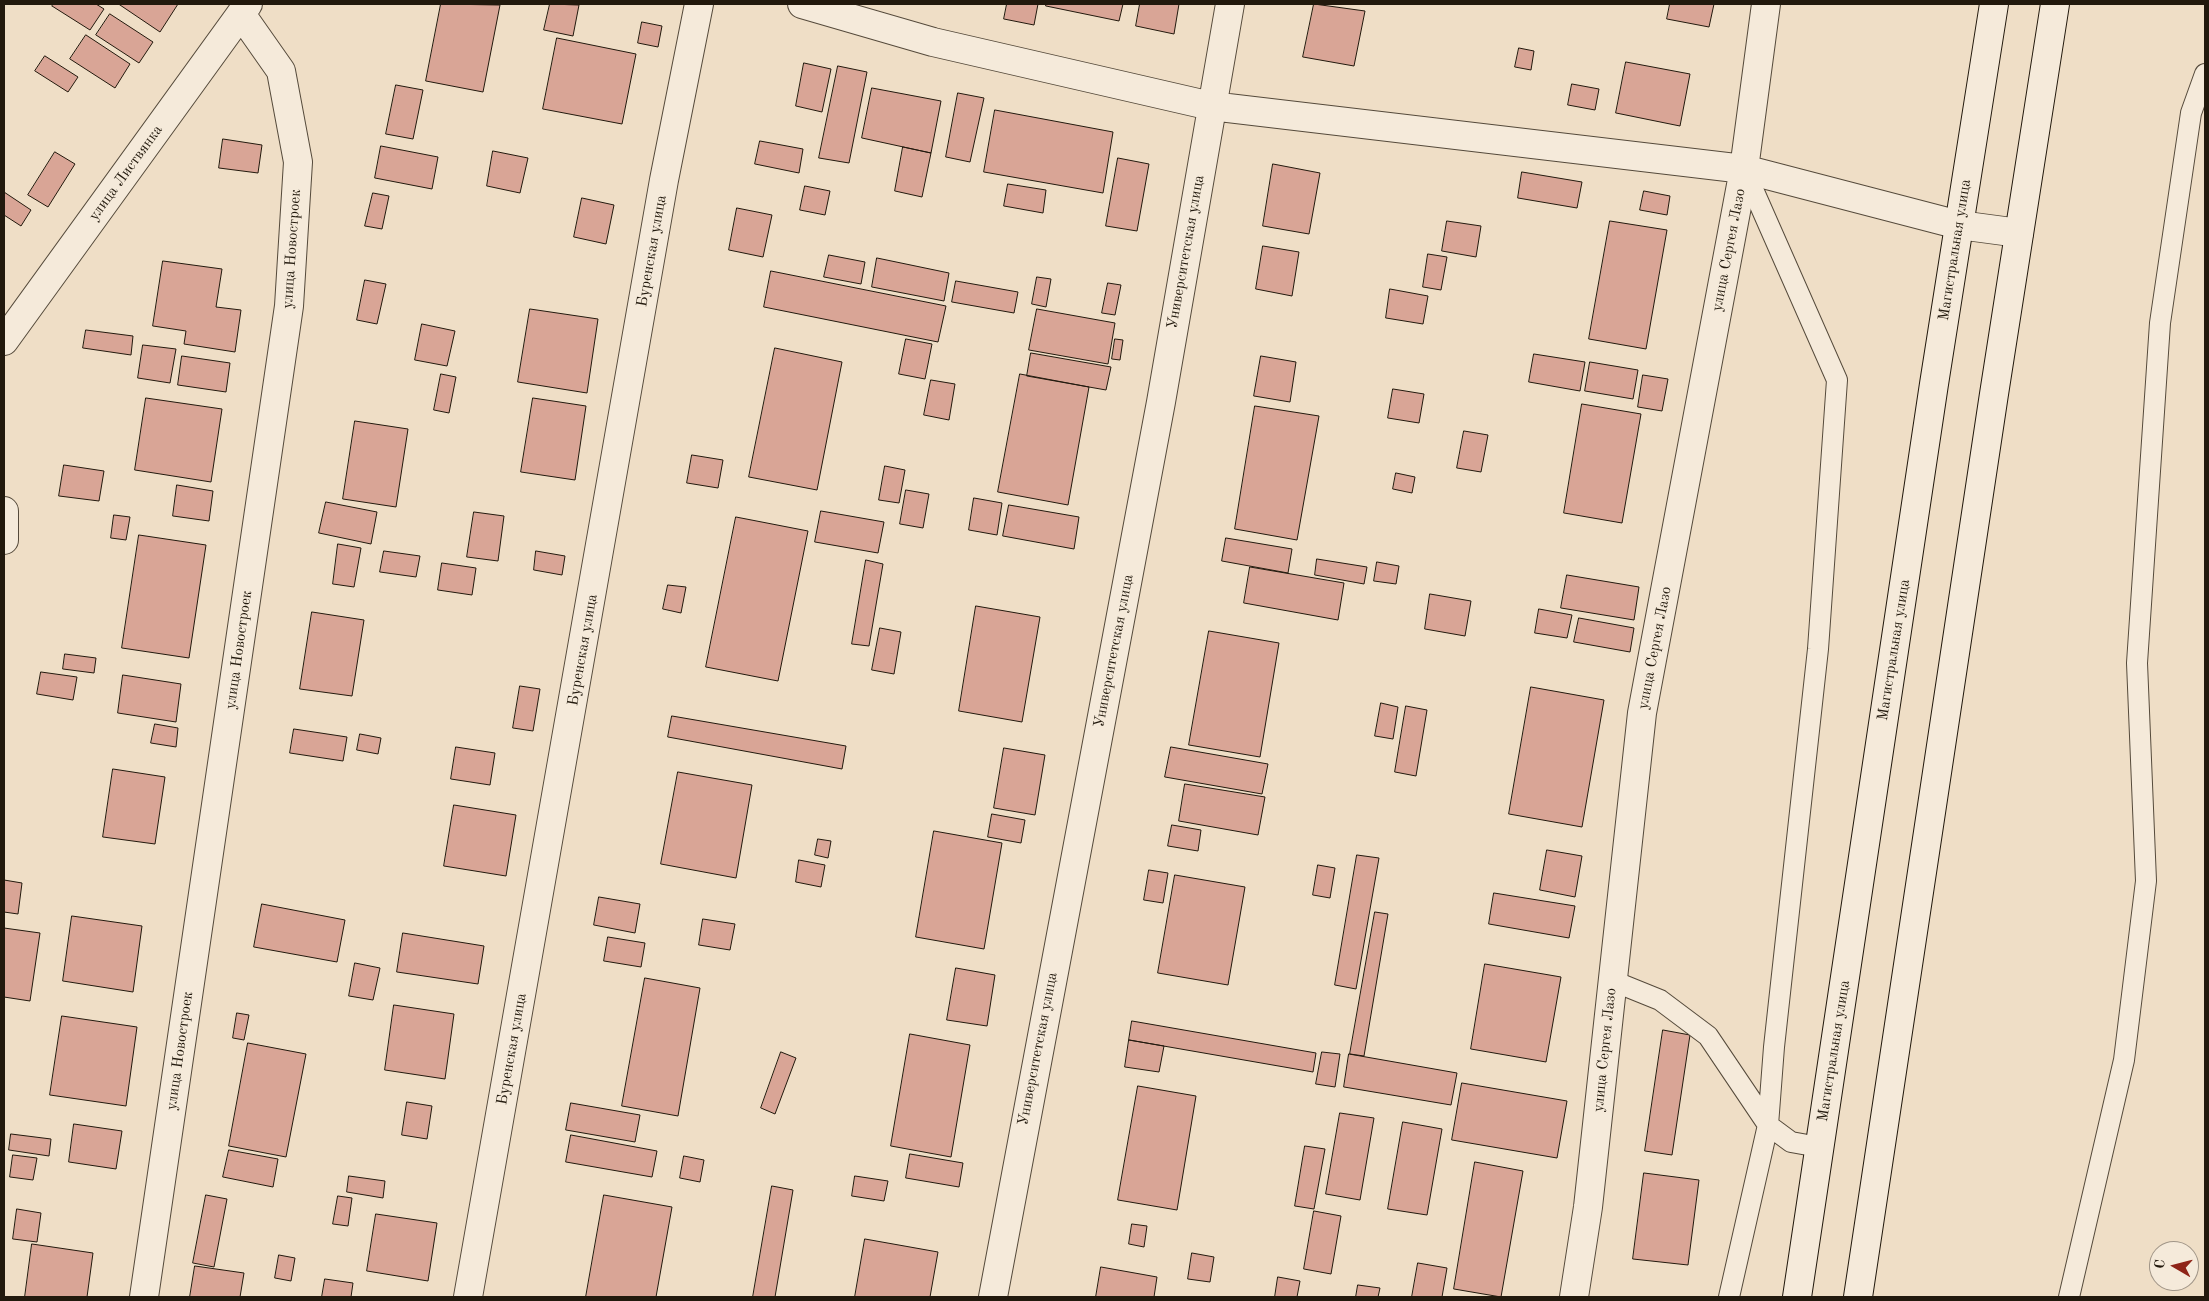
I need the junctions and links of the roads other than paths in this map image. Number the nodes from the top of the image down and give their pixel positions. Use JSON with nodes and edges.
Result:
{"nodes":[{"id":1,"x":699,"y":4,"type":"edge"},
{"id":2,"x":802,"y":4,"type":"edge"},
{"id":3,"x":1230,"y":4,"type":"edge"},
{"id":4,"x":1766,"y":4,"type":"edge"},
{"id":5,"x":1994,"y":4,"type":"edge"},
{"id":6,"x":2055,"y":4,"type":"edge"},
{"id":7,"x":244,"y":9,"type":"edge"},
{"id":8,"x":2205,"y":74,"type":"edge"},
{"id":9,"x":1212,"y":106,"type":"junction"},
{"id":10,"x":1744,"y":169,"type":"junction"},
{"id":11,"x":1959,"y":225,"type":"junction"},
{"id":12,"x":2019,"y":233,"type":"junction"},
{"id":13,"x":4,"y":341,"type":"edge"},
{"id":14,"x":4,"y":510,"type":"edge"},
{"id":15,"x":4,"y":540,"type":"edge"},
{"id":16,"x":1613,"y":982,"type":"junction"},
{"id":17,"x":1768,"y":1125,"type":"junction"},
{"id":18,"x":1819,"y":1147,"type":"junction"},
{"id":19,"x":144,"y":1297,"type":"edge"},
{"id":20,"x":468,"y":1297,"type":"edge"},
{"id":21,"x":993,"y":1297,"type":"edge"},
{"id":22,"x":1574,"y":1297,"type":"edge"},
{"id":23,"x":1729,"y":1297,"type":"edge"},
{"id":24,"x":1797,"y":1297,"type":"edge"},
{"id":25,"x":1858,"y":1297,"type":"edge"},
{"id":26,"x":2069,"y":1297,"type":"edge"}],
"edges":[{"from":1,"to":20,"type":"street","name":"Буренская улица"},
{"from":2,"to":9,"type":"street"},
{"from":3,"to":9,"type":"street","name":"Университетская улица"},
{"from":4,"to":10,"type":"street","name":"улица Сергея Лазо"},
{"from":5,"to":11,"type":"street","name":"Магистральная улица"},
{"from":6,"to":12,"type":"street"},
{"from":7,"to":13,"type":"street","name":"улица Листвянка"},
{"from":7,"to":19,"type":"street","name":"улица Новостроек"},
{"from":8,"to":26,"type":"lane"},
{"from":9,"to":10,"type":"street"},
{"from":9,"to":21,"type":"street","name":"Университетская улица"},
{"from":10,"to":11,"type":"street"},
{"from":10,"to":16,"type":"street","name":"улица Сергея Лазо"},
{"from":10,"to":17,"type":"lane"},
{"from":11,"to":12,"type":"street"},
{"from":11,"to":18,"type":"street","name":"Магистральная улица"},
{"from":12,"to":25,"type":"street"},
{"from":14,"to":15,"type":"street"},
{"from":16,"to":17,"type":"lane"},
{"from":16,"to":22,"type":"street","name":"улица Сергея Лазо"},
{"from":17,"to":18,"type":"lane"},
{"from":17,"to":23,"type":"lane"},
{"from":18,"to":24,"type":"street","name":"Магистральная улица"}]}
